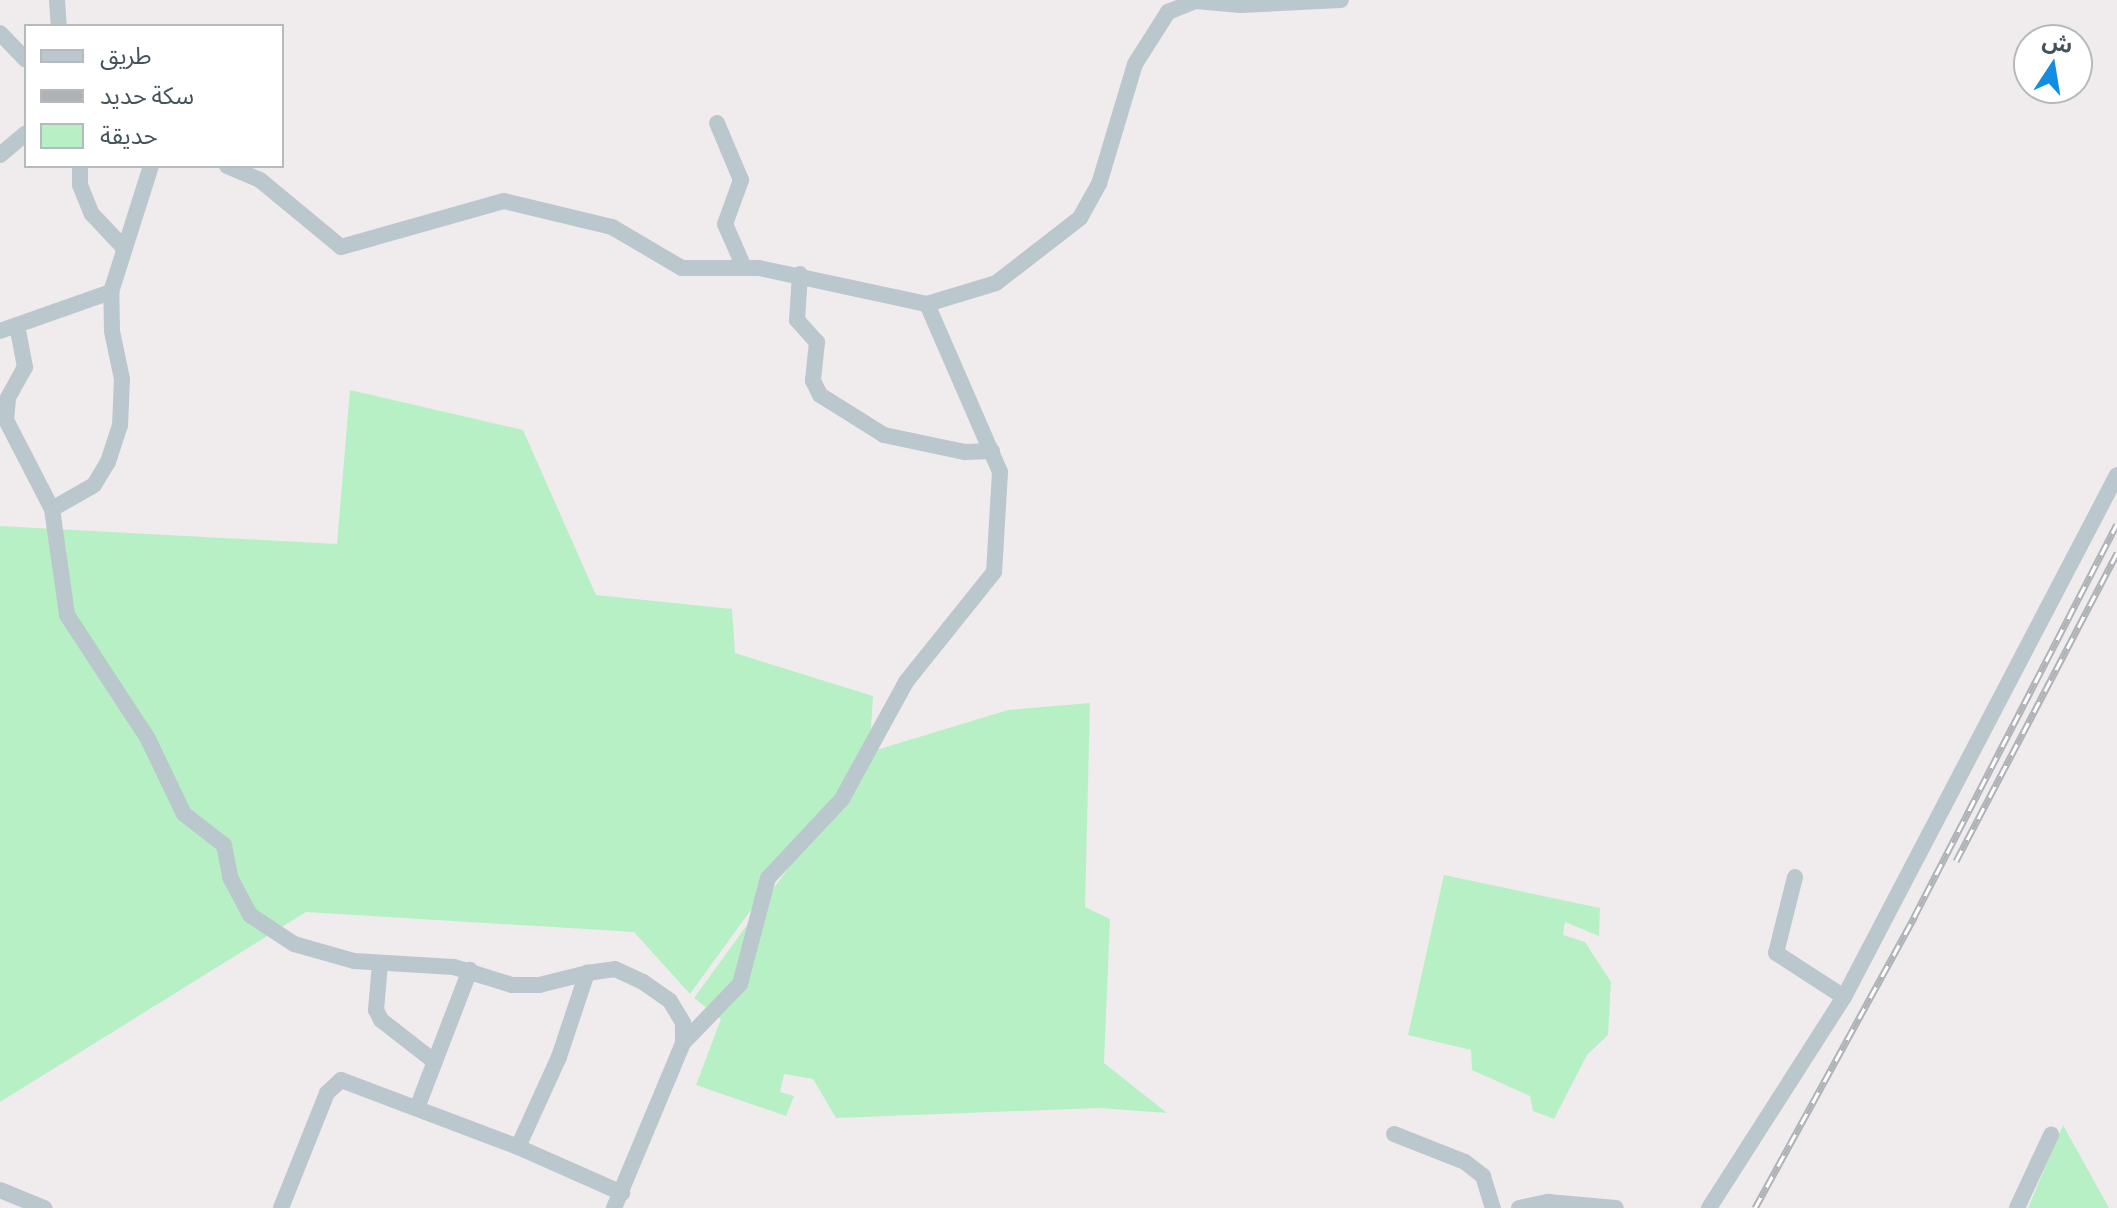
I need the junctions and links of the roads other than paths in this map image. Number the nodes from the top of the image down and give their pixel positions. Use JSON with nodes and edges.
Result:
{"nodes":[{"id":1,"x":57,"y":0,"type":"edge"},
{"id":2,"x":1341,"y":0,"type":"edge"},
{"id":3,"x":59,"y":24,"type":"edge"},
{"id":4,"x":0,"y":33,"type":"edge"},
{"id":5,"x":24,"y":58,"type":"edge"},
{"id":6,"x":717,"y":123,"type":"dead end"},
{"id":7,"x":24,"y":135,"type":"edge"},
{"id":8,"x":0,"y":155,"type":"edge"},
{"id":9,"x":80,"y":168,"type":"edge"},
{"id":10,"x":150,"y":168,"type":"edge"},
{"id":11,"x":232,"y":168,"type":"edge"},
{"id":12,"x":124,"y":248,"type":"junction"},
{"id":13,"x":743,"y":265,"type":"junction"},
{"id":14,"x":800,"y":274,"type":"junction"},
{"id":15,"x":111,"y":292,"type":"junction"},
{"id":16,"x":927,"y":304,"type":"junction"},
{"id":17,"x":17,"y":325,"type":"junction"},
{"id":18,"x":0,"y":331,"type":"edge"},
{"id":19,"x":992,"y":451,"type":"junction"},
{"id":20,"x":2117,"y":475,"type":"edge"},
{"id":21,"x":52,"y":509,"type":"junction"},
{"id":22,"x":1795,"y":877,"type":"dead end"},
{"id":23,"x":380,"y":964,"type":"junction"},
{"id":24,"x":470,"y":970,"type":"junction"},
{"id":25,"x":587,"y":973,"type":"junction"},
{"id":26,"x":1844,"y":997,"type":"junction"},
{"id":27,"x":683,"y":1043,"type":"junction"},
{"id":28,"x":435,"y":1062,"type":"junction"},
{"id":29,"x":417,"y":1108,"type":"junction"},
{"id":30,"x":1394,"y":1134,"type":"dead end"},
{"id":31,"x":2051,"y":1135,"type":"dead end"},
{"id":32,"x":518,"y":1147,"type":"junction"},
{"id":33,"x":0,"y":1190,"type":"edge"},
{"id":34,"x":618,"y":1201,"type":"edge"},
{"id":35,"x":44,"y":1208,"type":"edge"},
{"id":36,"x":281,"y":1208,"type":"edge"},
{"id":37,"x":1493,"y":1208,"type":"edge"},
{"id":38,"x":1519,"y":1208,"type":"edge"},
{"id":39,"x":1616,"y":1208,"type":"edge"},
{"id":40,"x":1709,"y":1208,"type":"edge"},
{"id":41,"x":2017,"y":1208,"type":"edge"}],
"edges":[{"from":1,"to":3,"type":"street"},
{"from":2,"to":16,"type":"street"},
{"from":4,"to":5,"type":"street"},
{"from":6,"to":13,"type":"street"},
{"from":7,"to":8,"type":"street"},
{"from":9,"to":12,"type":"street"},
{"from":10,"to":12,"type":"street"},
{"from":11,"to":13,"type":"street"},
{"from":12,"to":15,"type":"street"},
{"from":13,"to":14,"type":"street"},
{"from":14,"to":16,"type":"street"},
{"from":14,"to":19,"type":"street"},
{"from":15,"to":17,"type":"street"},
{"from":15,"to":21,"type":"street"},
{"from":16,"to":19,"type":"street"},
{"from":17,"to":18,"type":"street"},
{"from":17,"to":21,"type":"street"},
{"from":19,"to":27,"type":"street"},
{"from":20,"to":26,"type":"street"},
{"from":21,"to":23,"type":"street"},
{"from":22,"to":26,"type":"street"},
{"from":23,"to":24,"type":"street"},
{"from":23,"to":28,"type":"street"},
{"from":24,"to":25,"type":"street"},
{"from":24,"to":28,"type":"street"},
{"from":25,"to":27,"type":"street"},
{"from":25,"to":32,"type":"street"},
{"from":26,"to":40,"type":"street"},
{"from":27,"to":34,"type":"street"},
{"from":28,"to":29,"type":"street"},
{"from":29,"to":32,"type":"street"},
{"from":29,"to":36,"type":"street"},
{"from":30,"to":37,"type":"street"},
{"from":31,"to":41,"type":"street"},
{"from":32,"to":34,"type":"street"},
{"from":33,"to":35,"type":"street"},
{"from":38,"to":39,"type":"street"}]}
